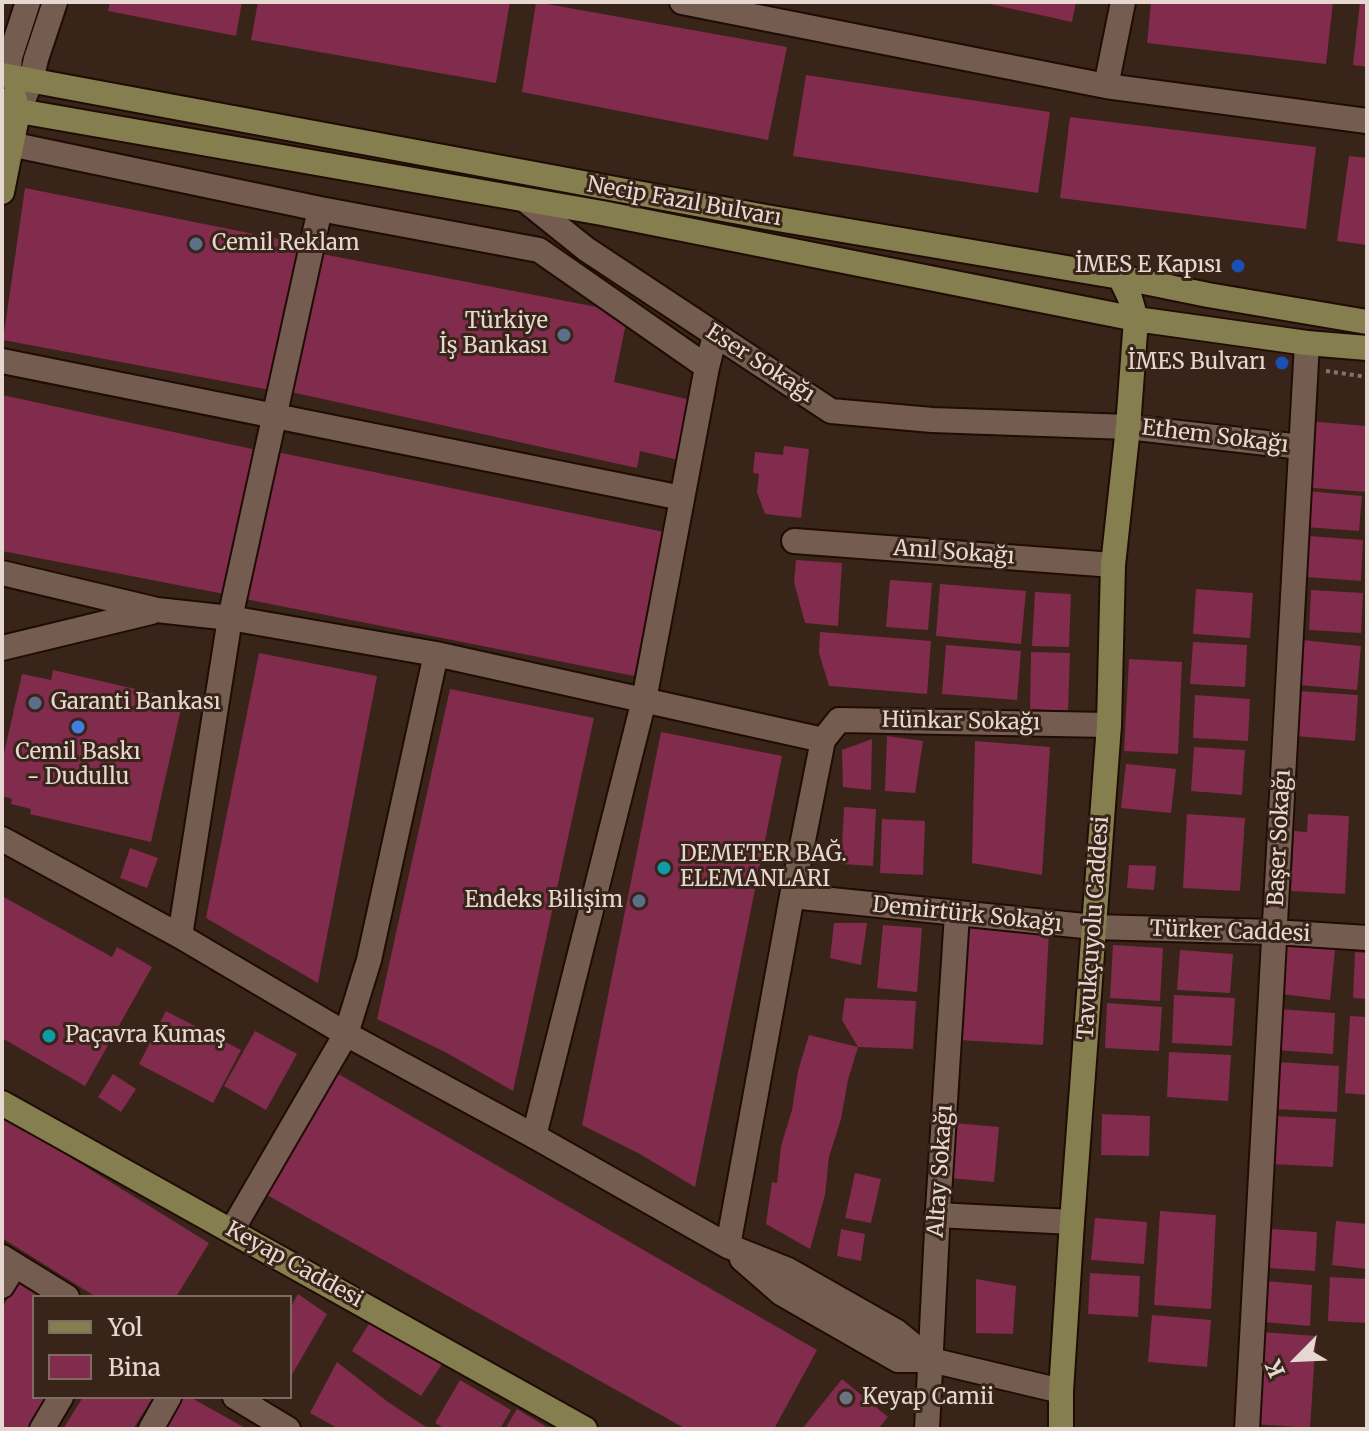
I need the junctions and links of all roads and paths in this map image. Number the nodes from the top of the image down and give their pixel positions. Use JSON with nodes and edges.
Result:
{"nodes":[{"id":1,"x":28,"y":2,"type":"edge"},
{"id":2,"x":55,"y":2,"type":"edge"},
{"id":3,"x":682,"y":2,"type":"edge"},
{"id":4,"x":1123,"y":2,"type":"edge"},
{"id":5,"x":14,"y":77,"type":"edge"},
{"id":6,"x":1106,"y":86,"type":"junction"},
{"id":7,"x":10,"y":110,"type":"edge"},
{"id":8,"x":1367,"y":121,"type":"edge"},
{"id":9,"x":10,"y":144,"type":"junction"},
{"id":10,"x":2,"y":192,"type":"edge"},
{"id":11,"x":525,"y":200,"type":"junction"},
{"id":12,"x":320,"y":209,"type":"junction"},
{"id":13,"x":1120,"y":277,"type":"junction"},
{"id":14,"x":1136,"y":319,"type":"junction"},
{"id":15,"x":1367,"y":322,"type":"edge"},
{"id":16,"x":715,"y":335,"type":"junction"},
{"id":17,"x":1307,"y":343,"type":"junction"},
{"id":18,"x":1367,"y":348,"type":"edge"},
{"id":19,"x":2,"y":361,"type":"edge"},
{"id":20,"x":707,"y":367,"type":"junction"},
{"id":21,"x":1306,"y":367,"type":"junction"},
{"id":22,"x":1367,"y":377,"type":"edge"},
{"id":23,"x":274,"y":416,"type":"junction"},
{"id":24,"x":1128,"y":427,"type":"junction"},
{"id":25,"x":1301,"y":447,"type":"junction"},
{"id":26,"x":682,"y":498,"type":"junction"},
{"id":27,"x":794,"y":541,"type":"dead end"},
{"id":28,"x":1113,"y":565,"type":"junction"},
{"id":29,"x":2,"y":573,"type":"edge"},
{"id":30,"x":157,"y":610,"type":"junction"},
{"id":31,"x":230,"y":618,"type":"junction"},
{"id":32,"x":2,"y":648,"type":"edge"},
{"id":33,"x":436,"y":654,"type":"junction"},
{"id":34,"x":644,"y":700,"type":"junction"},
{"id":35,"x":1109,"y":725,"type":"junction"},
{"id":36,"x":823,"y":740,"type":"junction"},
{"id":37,"x":2,"y":839,"type":"edge"},
{"id":38,"x":792,"y":896,"type":"junction"},
{"id":39,"x":957,"y":914,"type":"junction"},
{"id":40,"x":1094,"y":927,"type":"junction"},
{"id":41,"x":1274,"y":932,"type":"junction"},
{"id":42,"x":180,"y":936,"type":"junction"},
{"id":43,"x":1367,"y":938,"type":"edge"},
{"id":44,"x":346,"y":1034,"type":"junction"},
{"id":45,"x":2,"y":1103,"type":"edge"},
{"id":46,"x":534,"y":1136,"type":"junction"},
{"id":47,"x":937,"y":1215,"type":"junction"},
{"id":48,"x":1072,"y":1222,"type":"junction"},
{"id":49,"x":232,"y":1230,"type":"junction"},
{"id":50,"x":728,"y":1246,"type":"junction"},
{"id":51,"x":9,"y":1261,"type":"edge"},
{"id":52,"x":2,"y":1286,"type":"edge"},
{"id":53,"x":64,"y":1295,"type":"edge"},
{"id":54,"x":931,"y":1360,"type":"junction"},
{"id":55,"x":1061,"y":1391,"type":"junction"},
{"id":56,"x":60,"y":1399,"type":"edge"},
{"id":57,"x":168,"y":1399,"type":"edge"},
{"id":58,"x":238,"y":1399,"type":"edge"},
{"id":59,"x":42,"y":1429,"type":"edge"},
{"id":60,"x":151,"y":1429,"type":"edge"},
{"id":61,"x":288,"y":1429,"type":"edge"},
{"id":62,"x":585,"y":1429,"type":"edge"},
{"id":63,"x":927,"y":1429,"type":"edge"},
{"id":64,"x":1061,"y":1429,"type":"edge"},
{"id":65,"x":1247,"y":1429,"type":"edge"}],
"edges":[{"from":1,"to":5,"type":"street"},
{"from":2,"to":5,"type":"street"},
{"from":3,"to":6,"type":"street"},
{"from":4,"to":6,"type":"street"},
{"from":5,"to":7,"type":"main road"},
{"from":5,"to":13,"type":"main road","name":"Necip Fazıl Bulvarı"},
{"from":6,"to":8,"type":"street"},
{"from":7,"to":9,"type":"main road"},
{"from":7,"to":11,"type":"main road","name":"Necip Fazıl Bulvarı"},
{"from":9,"to":10,"type":"main road"},
{"from":9,"to":12,"type":"street"},
{"from":11,"to":14,"type":"main road","name":"Necip Fazıl Bulvarı"},
{"from":11,"to":16,"type":"street","name":"Eser Sokağı"},
{"from":12,"to":20,"type":"street"},
{"from":12,"to":23,"type":"street"},
{"from":13,"to":14,"type":"main road"},
{"from":13,"to":15,"type":"main road","name":"Necip Fazıl Bulvarı"},
{"from":14,"to":17,"type":"main road","name":"Necip Fazıl Bulvarı"},
{"from":14,"to":24,"type":"main road","name":"Tavukçuyolu Caddesi"},
{"from":16,"to":20,"type":"street"},
{"from":16,"to":24,"type":"street","name":"Eser Sokağı"},
{"from":17,"to":18,"type":"main road","name":"Necip Fazıl Bulvarı"},
{"from":17,"to":21,"type":"street","name":"Başer Sokağı"},
{"from":19,"to":23,"type":"street"},
{"from":20,"to":26,"type":"street"},
{"from":21,"to":22,"type":"path"},
{"from":21,"to":25,"type":"street","name":"Başer Sokağı"},
{"from":23,"to":26,"type":"street"},
{"from":23,"to":31,"type":"street"},
{"from":24,"to":25,"type":"street","name":"Ethem Sokağı"},
{"from":24,"to":28,"type":"main road","name":"Tavukçuyolu Caddesi"},
{"from":25,"to":41,"type":"street","name":"Başer Sokağı"},
{"from":26,"to":34,"type":"street"},
{"from":27,"to":28,"type":"street","name":"Anıl Sokağı"},
{"from":28,"to":35,"type":"main road","name":"Tavukçuyolu Caddesi"},
{"from":29,"to":30,"type":"street"},
{"from":30,"to":31,"type":"street"},
{"from":30,"to":32,"type":"street"},
{"from":31,"to":33,"type":"street"},
{"from":31,"to":42,"type":"street"},
{"from":33,"to":34,"type":"street"},
{"from":33,"to":44,"type":"street"},
{"from":34,"to":36,"type":"street"},
{"from":34,"to":46,"type":"street"},
{"from":35,"to":36,"type":"street","name":"Hünkar Sokağı"},
{"from":35,"to":40,"type":"main road","name":"Tavukçuyolu Caddesi"},
{"from":36,"to":38,"type":"street"},
{"from":37,"to":42,"type":"street"},
{"from":38,"to":39,"type":"street","name":"Demirtürk Sokağı"},
{"from":38,"to":50,"type":"street"},
{"from":39,"to":40,"type":"street","name":"Demirtürk Sokağı"},
{"from":39,"to":47,"type":"street","name":"Altay Sokağı"},
{"from":40,"to":41,"type":"street","name":"Türker Caddesi"},
{"from":40,"to":48,"type":"main road","name":"Tavukçuyolu Caddesi"},
{"from":41,"to":43,"type":"street","name":"Türker Caddesi"},
{"from":41,"to":65,"type":"street","name":"Başer Sokağı"},
{"from":42,"to":44,"type":"street"},
{"from":44,"to":46,"type":"street"},
{"from":44,"to":49,"type":"street"},
{"from":45,"to":49,"type":"main road","name":"Keyap Caddesi"},
{"from":46,"to":50,"type":"street"},
{"from":47,"to":48,"type":"street"},
{"from":47,"to":54,"type":"street","name":"Altay Sokağı"},
{"from":48,"to":55,"type":"main road","name":"Tavukçuyolu Caddesi"},
{"from":49,"to":62,"type":"main road","name":"Keyap Caddesi"},
{"from":50,"to":54,"type":"street"},
{"from":51,"to":52,"type":"street"},
{"from":51,"to":53,"type":"street"},
{"from":54,"to":55,"type":"street"},
{"from":54,"to":63,"type":"street","name":"Altay Sokağı"},
{"from":55,"to":64,"type":"main road","name":"Tavukçuyolu Caddesi"},
{"from":56,"to":59,"type":"street"},
{"from":57,"to":60,"type":"street"},
{"from":58,"to":61,"type":"street"}]}
